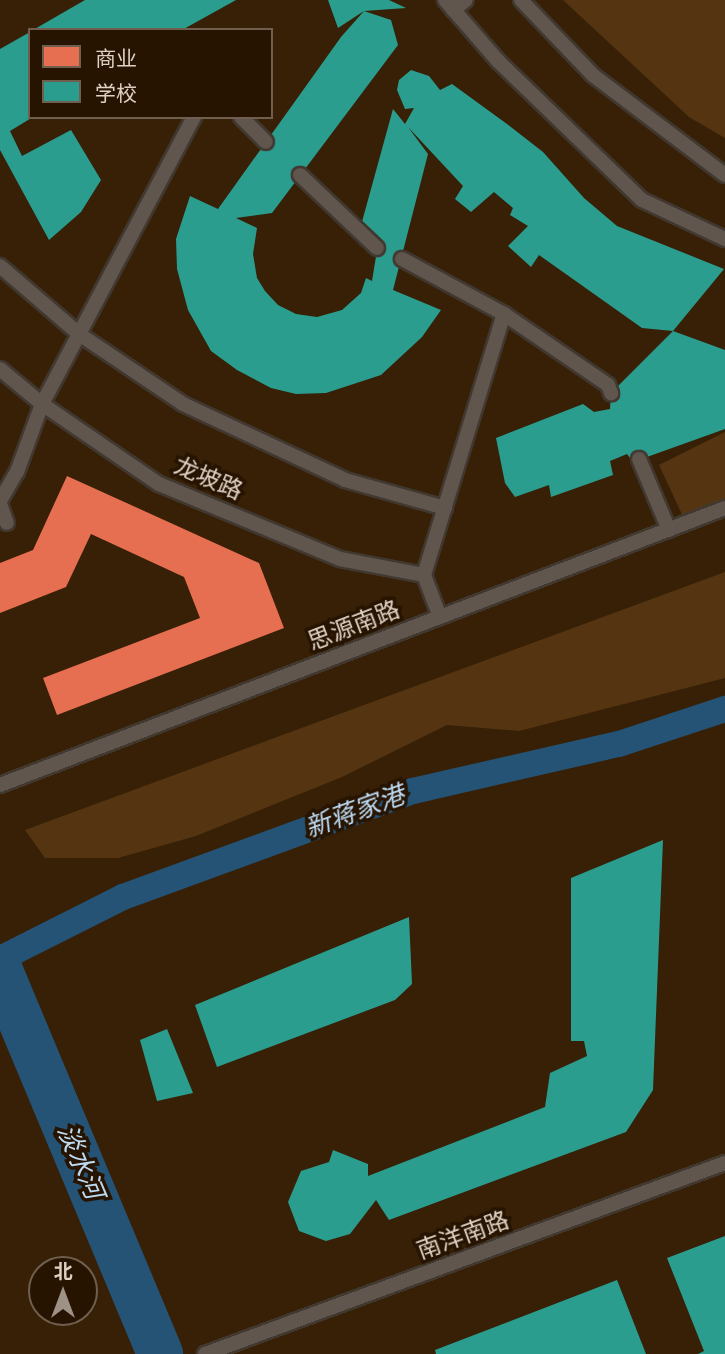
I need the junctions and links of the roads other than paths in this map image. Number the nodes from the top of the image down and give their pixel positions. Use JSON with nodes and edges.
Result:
{"nodes":[{"id":1,"x":466,"y":0,"type":"edge"},
{"id":2,"x":521,"y":0,"type":"edge"},
{"id":3,"x":449,"y":5,"type":"edge"},
{"id":4,"x":193,"y":119,"type":"edge"},
{"id":5,"x":243,"y":119,"type":"edge"},
{"id":6,"x":266,"y":142,"type":"dead end"},
{"id":7,"x":300,"y":175,"type":"dead end"},
{"id":8,"x":725,"y":175,"type":"edge"},
{"id":9,"x":725,"y":239,"type":"edge"},
{"id":10,"x":377,"y":248,"type":"dead end"},
{"id":11,"x":402,"y":259,"type":"dead end"},
{"id":12,"x":0,"y":266,"type":"edge"},
{"id":13,"x":503,"y":314,"type":"junction"},
{"id":14,"x":79,"y":334,"type":"junction"},
{"id":15,"x":0,"y":369,"type":"edge"},
{"id":16,"x":611,"y":393,"type":"dead end"},
{"id":17,"x":42,"y":404,"type":"junction"},
{"id":18,"x":639,"y":459,"type":"dead end"},
{"id":19,"x":17,"y":472,"type":"junction"},
{"id":20,"x":0,"y":481,"type":"edge"},
{"id":21,"x":0,"y":503,"type":"edge"},
{"id":22,"x":445,"y":508,"type":"junction"},
{"id":23,"x":725,"y":508,"type":"edge"},
{"id":24,"x":7,"y":523,"type":"dead end"},
{"id":25,"x":669,"y":530,"type":"junction"},
{"id":26,"x":425,"y":575,"type":"junction"},
{"id":27,"x":440,"y":617,"type":"junction"},
{"id":28,"x":0,"y":785,"type":"edge"},
{"id":29,"x":725,"y":1163,"type":"edge"},
{"id":30,"x":211,"y":1352,"type":"edge"}],
"edges":[{"from":1,"to":3,"type":"lane"},
{"from":2,"to":8,"type":"lane"},
{"from":3,"to":9,"type":"lane"},
{"from":4,"to":14,"type":"lane"},
{"from":5,"to":6,"type":"lane"},
{"from":7,"to":10,"type":"lane"},
{"from":11,"to":13,"type":"lane"},
{"from":12,"to":14,"type":"lane"},
{"from":13,"to":16,"type":"lane"},
{"from":13,"to":22,"type":"lane"},
{"from":14,"to":17,"type":"lane"},
{"from":14,"to":22,"type":"lane"},
{"from":15,"to":17,"type":"lane","name":"龙坡路"},
{"from":17,"to":19,"type":"lane"},
{"from":17,"to":26,"type":"lane","name":"龙坡路"},
{"from":18,"to":25,"type":"lane"},
{"from":19,"to":20,"type":"lane"},
{"from":19,"to":21,"type":"lane"},
{"from":21,"to":24,"type":"lane"},
{"from":22,"to":26,"type":"lane"},
{"from":23,"to":25,"type":"lane","name":"思源南路"},
{"from":25,"to":27,"type":"lane","name":"思源南路"},
{"from":26,"to":27,"type":"lane"},
{"from":27,"to":28,"type":"lane","name":"思源南路"},
{"from":29,"to":30,"type":"lane","name":"南洋南路"}]}
